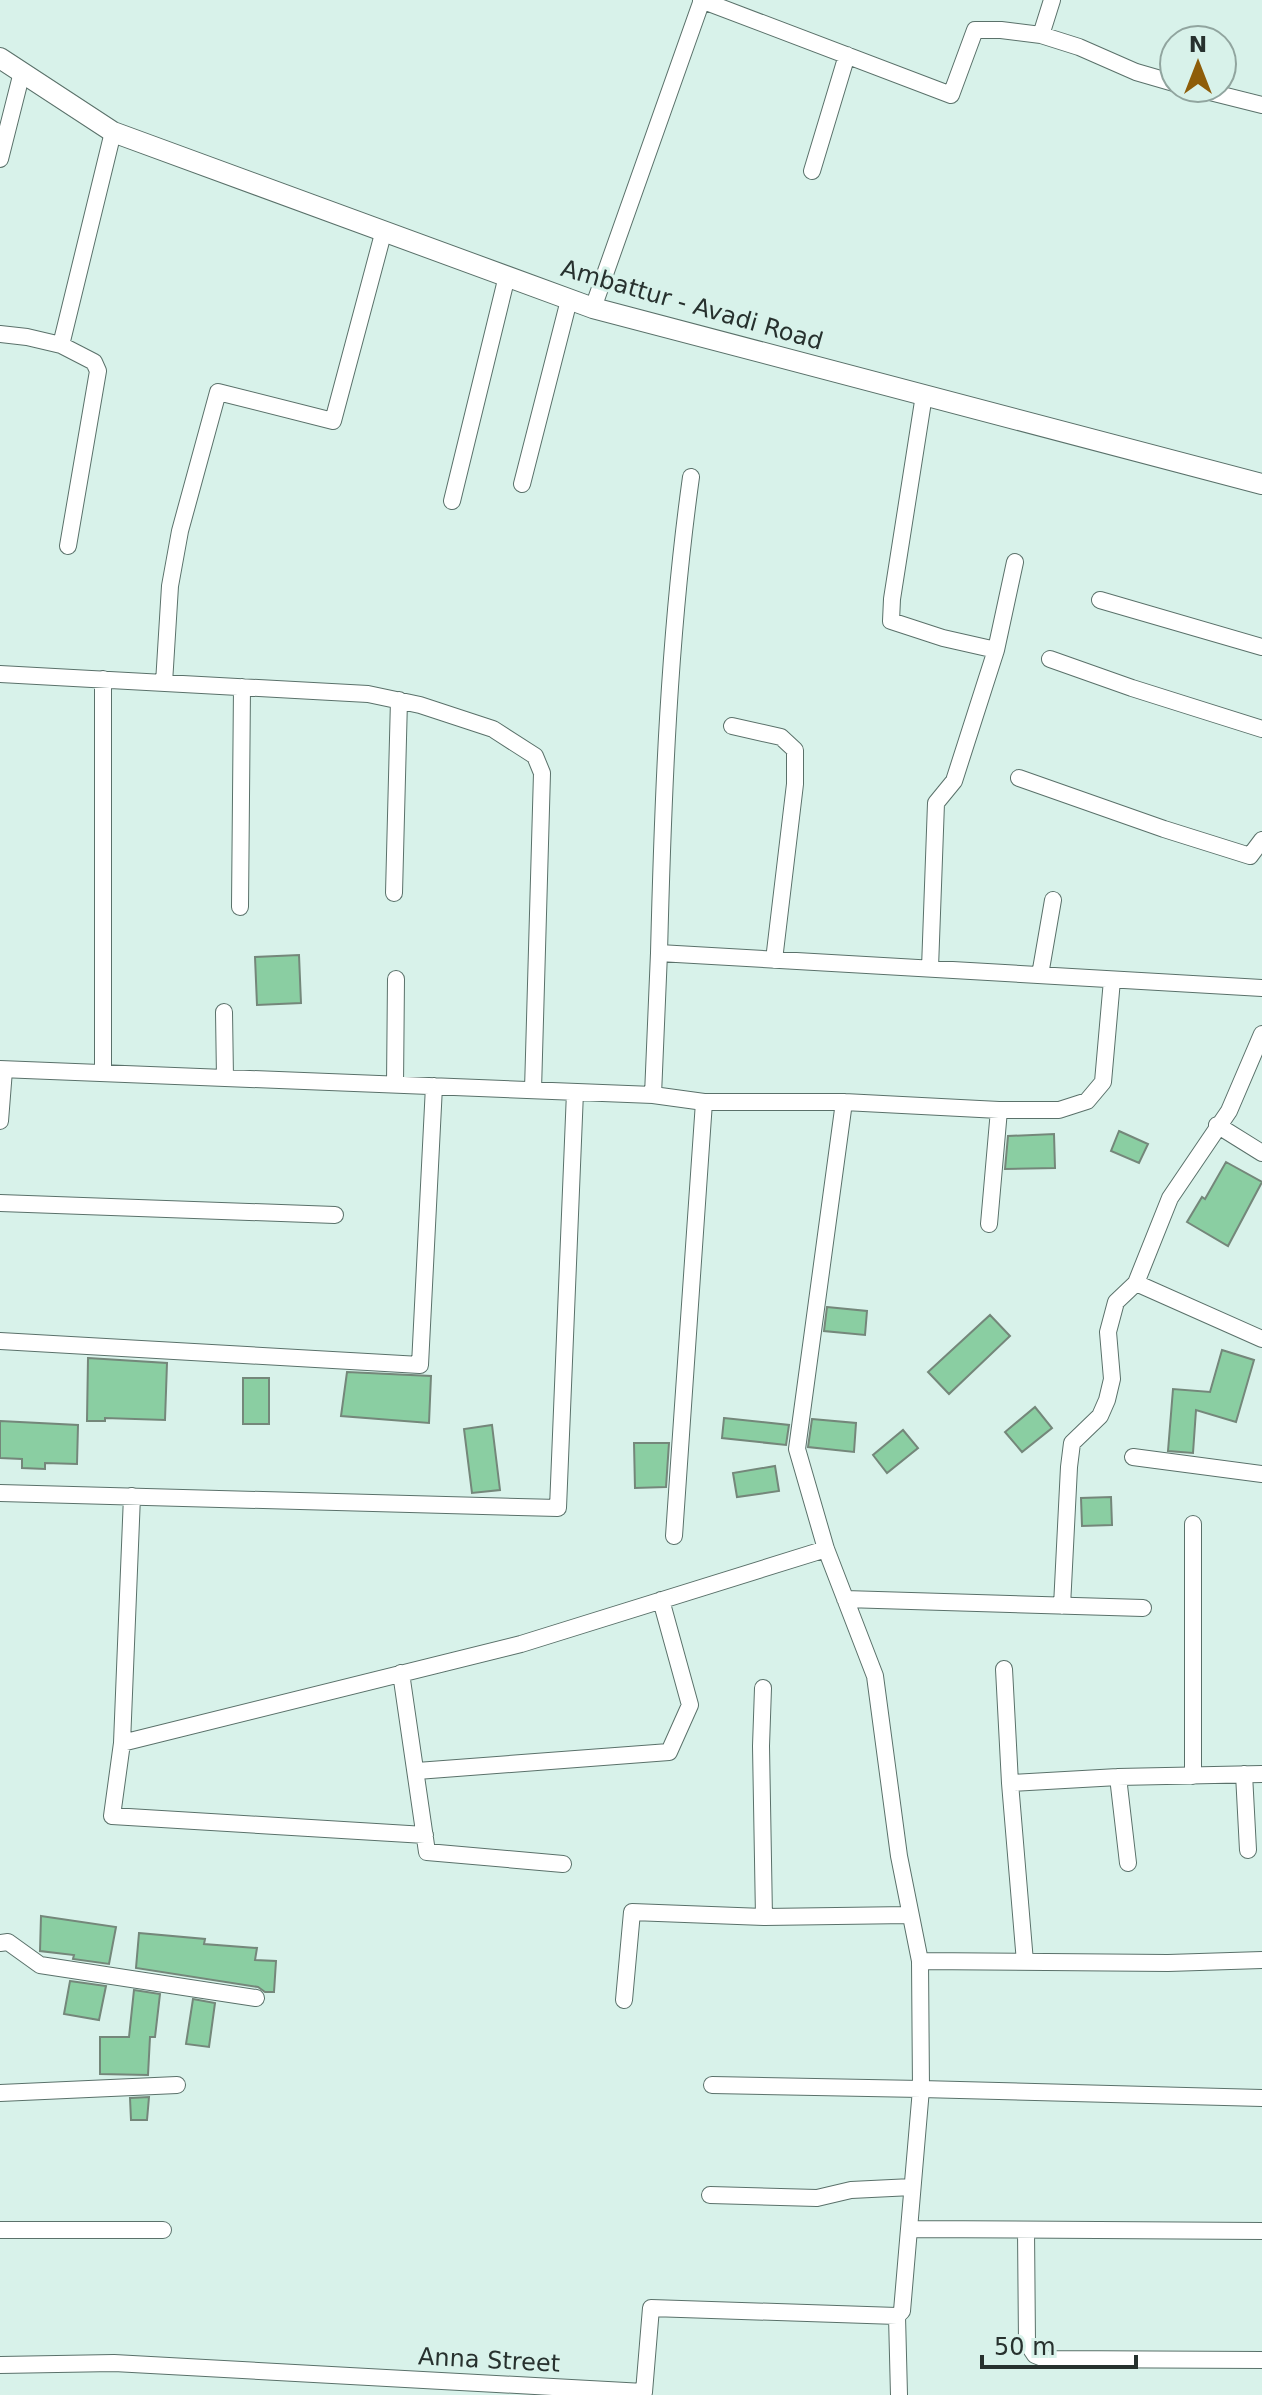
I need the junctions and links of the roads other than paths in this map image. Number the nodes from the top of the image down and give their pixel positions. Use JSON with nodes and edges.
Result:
{"nodes":[{"id":1,"x":701,"y":0,"type":"edge"},
{"id":2,"x":1052,"y":0,"type":"edge"},
{"id":3,"x":1041,"y":35,"type":"junction"},
{"id":4,"x":847,"y":55,"type":"junction"},
{"id":5,"x":0,"y":58,"type":"edge"},
{"id":6,"x":22,"y":72,"type":"junction"},
{"id":7,"x":1158,"y":78,"type":"edge"},
{"id":8,"x":1238,"y":99,"type":"edge"},
{"id":9,"x":1262,"y":105,"type":"edge"},
{"id":10,"x":113,"y":132,"type":"junction"},
{"id":11,"x":0,"y":159,"type":"edge"},
{"id":12,"x":812,"y":171,"type":"dead end"},
{"id":13,"x":384,"y":230,"type":"junction"},
{"id":14,"x":507,"y":276,"type":"junction"},
{"id":15,"x":569,"y":300,"type":"junction"},
{"id":16,"x":593,"y":308,"type":"junction"},
{"id":17,"x":0,"y":334,"type":"edge"},
{"id":18,"x":61,"y":345,"type":"junction"},
{"id":19,"x":924,"y":395,"type":"junction"},
{"id":20,"x":691,"y":477,"type":"dead end"},
{"id":21,"x":522,"y":484,"type":"dead end"},
{"id":22,"x":1262,"y":484,"type":"edge"},
{"id":23,"x":452,"y":501,"type":"dead end"},
{"id":24,"x":68,"y":546,"type":"dead end"},
{"id":25,"x":1015,"y":562,"type":"dead end"},
{"id":26,"x":1100,"y":600,"type":"dead end"},
{"id":27,"x":1262,"y":647,"type":"edge"},
{"id":28,"x":996,"y":650,"type":"junction"},
{"id":29,"x":1050,"y":659,"type":"dead end"},
{"id":30,"x":0,"y":674,"type":"edge"},
{"id":31,"x":103,"y":679,"type":"junction"},
{"id":32,"x":164,"y":683,"type":"junction"},
{"id":33,"x":242,"y":687,"type":"junction"},
{"id":34,"x":399,"y":700,"type":"junction"},
{"id":35,"x":732,"y":726,"type":"dead end"},
{"id":36,"x":1262,"y":729,"type":"edge"},
{"id":37,"x":1019,"y":778,"type":"dead end"},
{"id":38,"x":1262,"y":840,"type":"edge"},
{"id":39,"x":394,"y":893,"type":"dead end"},
{"id":40,"x":1053,"y":900,"type":"dead end"},
{"id":41,"x":240,"y":907,"type":"dead end"},
{"id":42,"x":659,"y":953,"type":"junction"},
{"id":43,"x":774,"y":960,"type":"junction"},
{"id":44,"x":930,"y":968,"type":"junction"},
{"id":45,"x":1040,"y":975,"type":"junction"},
{"id":46,"x":396,"y":979,"type":"dead end"},
{"id":47,"x":1112,"y":980,"type":"junction"},
{"id":48,"x":1262,"y":988,"type":"edge"},
{"id":49,"x":224,"y":1012,"type":"dead end"},
{"id":50,"x":1262,"y":1034,"type":"edge"},
{"id":51,"x":2,"y":1070,"type":"edge"},
{"id":52,"x":103,"y":1073,"type":"junction"},
{"id":53,"x":225,"y":1078,"type":"junction"},
{"id":54,"x":395,"y":1085,"type":"junction"},
{"id":55,"x":434,"y":1086,"type":"junction"},
{"id":56,"x":533,"y":1090,"type":"junction"},
{"id":57,"x":575,"y":1092,"type":"junction"},
{"id":58,"x":653,"y":1095,"type":"junction"},
{"id":59,"x":704,"y":1102,"type":"junction"},
{"id":60,"x":844,"y":1102,"type":"junction"},
{"id":61,"x":999,"y":1110,"type":"junction"},
{"id":62,"x":0,"y":1121,"type":"edge"},
{"id":63,"x":1217,"y":1125,"type":"junction"},
{"id":64,"x":1262,"y":1153,"type":"edge"},
{"id":65,"x":0,"y":1203,"type":"edge"},
{"id":66,"x":335,"y":1215,"type":"dead end"},
{"id":67,"x":989,"y":1224,"type":"dead end"},
{"id":68,"x":1136,"y":1283,"type":"junction"},
{"id":69,"x":1262,"y":1339,"type":"edge"},
{"id":70,"x":0,"y":1341,"type":"edge"},
{"id":71,"x":1133,"y":1457,"type":"dead end"},
{"id":72,"x":1262,"y":1474,"type":"edge"},
{"id":73,"x":0,"y":1493,"type":"edge"},
{"id":74,"x":132,"y":1496,"type":"junction"},
{"id":75,"x":1193,"y":1524,"type":"dead end"},
{"id":76,"x":674,"y":1536,"type":"dead end"},
{"id":77,"x":826,"y":1549,"type":"junction"},
{"id":78,"x":845,"y":1599,"type":"junction"},
{"id":79,"x":661,"y":1600,"type":"junction"},
{"id":80,"x":1062,"y":1606,"type":"junction"},
{"id":81,"x":1143,"y":1608,"type":"dead end"},
{"id":82,"x":1004,"y":1669,"type":"dead end"},
{"id":83,"x":401,"y":1673,"type":"junction"},
{"id":84,"x":763,"y":1688,"type":"dead end"},
{"id":85,"x":122,"y":1743,"type":"junction"},
{"id":86,"x":417,"y":1771,"type":"junction"},
{"id":87,"x":1244,"y":1774,"type":"junction"},
{"id":88,"x":1262,"y":1774,"type":"edge"},
{"id":89,"x":1193,"y":1776,"type":"junction"},
{"id":90,"x":1118,"y":1777,"type":"junction"},
{"id":91,"x":1010,"y":1783,"type":"junction"},
{"id":92,"x":425,"y":1835,"type":"junction"},
{"id":93,"x":1248,"y":1850,"type":"dead end"},
{"id":94,"x":1128,"y":1863,"type":"dead end"},
{"id":95,"x":563,"y":1864,"type":"dead end"},
{"id":96,"x":909,"y":1915,"type":"junction"},
{"id":97,"x":764,"y":1917,"type":"junction"},
{"id":98,"x":0,"y":1943,"type":"edge"},
{"id":99,"x":1262,"y":1960,"type":"edge"},
{"id":100,"x":920,"y":1961,"type":"junction"},
{"id":101,"x":1025,"y":1962,"type":"junction"},
{"id":102,"x":256,"y":1998,"type":"dead end"},
{"id":103,"x":624,"y":2000,"type":"dead end"},
{"id":104,"x":177,"y":2085,"type":"dead end"},
{"id":105,"x":712,"y":2085,"type":"dead end"},
{"id":106,"x":921,"y":2089,"type":"junction"},
{"id":107,"x":0,"y":2093,"type":"edge"},
{"id":108,"x":1262,"y":2098,"type":"edge"},
{"id":109,"x":912,"y":2187,"type":"junction"},
{"id":110,"x":710,"y":2195,"type":"dead end"},
{"id":111,"x":909,"y":2229,"type":"junction"},
{"id":112,"x":0,"y":2230,"type":"edge"},
{"id":113,"x":163,"y":2230,"type":"dead end"},
{"id":114,"x":1026,"y":2230,"type":"junction"},
{"id":115,"x":1262,"y":2231,"type":"edge"},
{"id":116,"x":897,"y":2316,"type":"junction"},
{"id":117,"x":1262,"y":2360,"type":"edge"},
{"id":118,"x":0,"y":2365,"type":"edge"},
{"id":119,"x":644,"y":2394,"type":"edge"},
{"id":120,"x":899,"y":2395,"type":"edge"}],
"edges":[{"from":1,"to":4,"type":"street"},
{"from":1,"to":16,"type":"street"},
{"from":2,"to":3,"type":"street"},
{"from":3,"to":4,"type":"street"},
{"from":3,"to":7,"type":"street"},
{"from":4,"to":12,"type":"street"},
{"from":5,"to":6,"type":"street","name":"Ambattur - Avadi Road"},
{"from":6,"to":10,"type":"street","name":"Ambattur - Avadi Road"},
{"from":6,"to":11,"type":"street"},
{"from":8,"to":9,"type":"street"},
{"from":10,"to":13,"type":"street","name":"Ambattur - Avadi Road"},
{"from":10,"to":18,"type":"street"},
{"from":13,"to":14,"type":"street","name":"Ambattur - Avadi Road"},
{"from":13,"to":32,"type":"street"},
{"from":14,"to":15,"type":"street","name":"Ambattur - Avadi Road"},
{"from":14,"to":23,"type":"street"},
{"from":15,"to":16,"type":"street","name":"Ambattur - Avadi Road"},
{"from":15,"to":21,"type":"street"},
{"from":16,"to":19,"type":"street","name":"Ambattur - Avadi Road"},
{"from":17,"to":18,"type":"street"},
{"from":18,"to":24,"type":"street"},
{"from":19,"to":22,"type":"street","name":"Ambattur - Avadi Road"},
{"from":19,"to":28,"type":"street"},
{"from":20,"to":42,"type":"street"},
{"from":25,"to":28,"type":"street"},
{"from":26,"to":27,"type":"street"},
{"from":28,"to":44,"type":"street"},
{"from":29,"to":36,"type":"street"},
{"from":30,"to":31,"type":"street"},
{"from":31,"to":32,"type":"street"},
{"from":31,"to":52,"type":"street"},
{"from":32,"to":33,"type":"street"},
{"from":33,"to":34,"type":"street"},
{"from":33,"to":41,"type":"street"},
{"from":34,"to":39,"type":"street"},
{"from":34,"to":56,"type":"street"},
{"from":35,"to":43,"type":"street"},
{"from":37,"to":38,"type":"street"},
{"from":40,"to":45,"type":"street"},
{"from":42,"to":43,"type":"street"},
{"from":42,"to":58,"type":"street"},
{"from":43,"to":44,"type":"street"},
{"from":44,"to":45,"type":"street"},
{"from":45,"to":47,"type":"street"},
{"from":46,"to":54,"type":"street"},
{"from":47,"to":48,"type":"street"},
{"from":47,"to":61,"type":"street"},
{"from":49,"to":53,"type":"street"},
{"from":50,"to":63,"type":"street"},
{"from":51,"to":52,"type":"street"},
{"from":51,"to":62,"type":"street"},
{"from":52,"to":53,"type":"street"},
{"from":53,"to":54,"type":"street"},
{"from":54,"to":55,"type":"street"},
{"from":55,"to":56,"type":"street"},
{"from":55,"to":70,"type":"street"},
{"from":56,"to":57,"type":"street"},
{"from":57,"to":58,"type":"street"},
{"from":57,"to":74,"type":"street"},
{"from":58,"to":59,"type":"street"},
{"from":59,"to":60,"type":"street"},
{"from":59,"to":76,"type":"street"},
{"from":60,"to":61,"type":"street"},
{"from":60,"to":77,"type":"street"},
{"from":61,"to":67,"type":"street"},
{"from":63,"to":64,"type":"street"},
{"from":63,"to":68,"type":"street"},
{"from":65,"to":66,"type":"street"},
{"from":68,"to":69,"type":"street"},
{"from":68,"to":80,"type":"street"},
{"from":71,"to":72,"type":"street"},
{"from":73,"to":74,"type":"street"},
{"from":74,"to":85,"type":"street"},
{"from":75,"to":89,"type":"street"},
{"from":77,"to":78,"type":"street"},
{"from":77,"to":79,"type":"street"},
{"from":78,"to":80,"type":"street"},
{"from":78,"to":96,"type":"street"},
{"from":79,"to":83,"type":"street"},
{"from":79,"to":86,"type":"street"},
{"from":80,"to":81,"type":"street"},
{"from":82,"to":91,"type":"street"},
{"from":83,"to":85,"type":"street"},
{"from":83,"to":86,"type":"street"},
{"from":84,"to":97,"type":"street"},
{"from":85,"to":92,"type":"street"},
{"from":86,"to":92,"type":"street"},
{"from":87,"to":88,"type":"street"},
{"from":87,"to":89,"type":"street"},
{"from":87,"to":93,"type":"street"},
{"from":89,"to":90,"type":"street"},
{"from":90,"to":91,"type":"street"},
{"from":90,"to":94,"type":"street"},
{"from":91,"to":101,"type":"street"},
{"from":92,"to":95,"type":"street"},
{"from":96,"to":97,"type":"street"},
{"from":96,"to":100,"type":"street"},
{"from":97,"to":103,"type":"street"},
{"from":98,"to":102,"type":"street"},
{"from":99,"to":101,"type":"street"},
{"from":100,"to":101,"type":"street"},
{"from":100,"to":106,"type":"street"},
{"from":104,"to":107,"type":"street"},
{"from":105,"to":106,"type":"street"},
{"from":106,"to":108,"type":"street"},
{"from":106,"to":109,"type":"street"},
{"from":109,"to":110,"type":"street"},
{"from":109,"to":111,"type":"street"},
{"from":111,"to":114,"type":"street"},
{"from":111,"to":116,"type":"street"},
{"from":112,"to":113,"type":"street"},
{"from":114,"to":115,"type":"street"},
{"from":114,"to":117,"type":"street"},
{"from":116,"to":119,"type":"street","name":"Anna Street"},
{"from":116,"to":120,"type":"street"},
{"from":118,"to":119,"type":"street","name":"Anna Street"}]}
